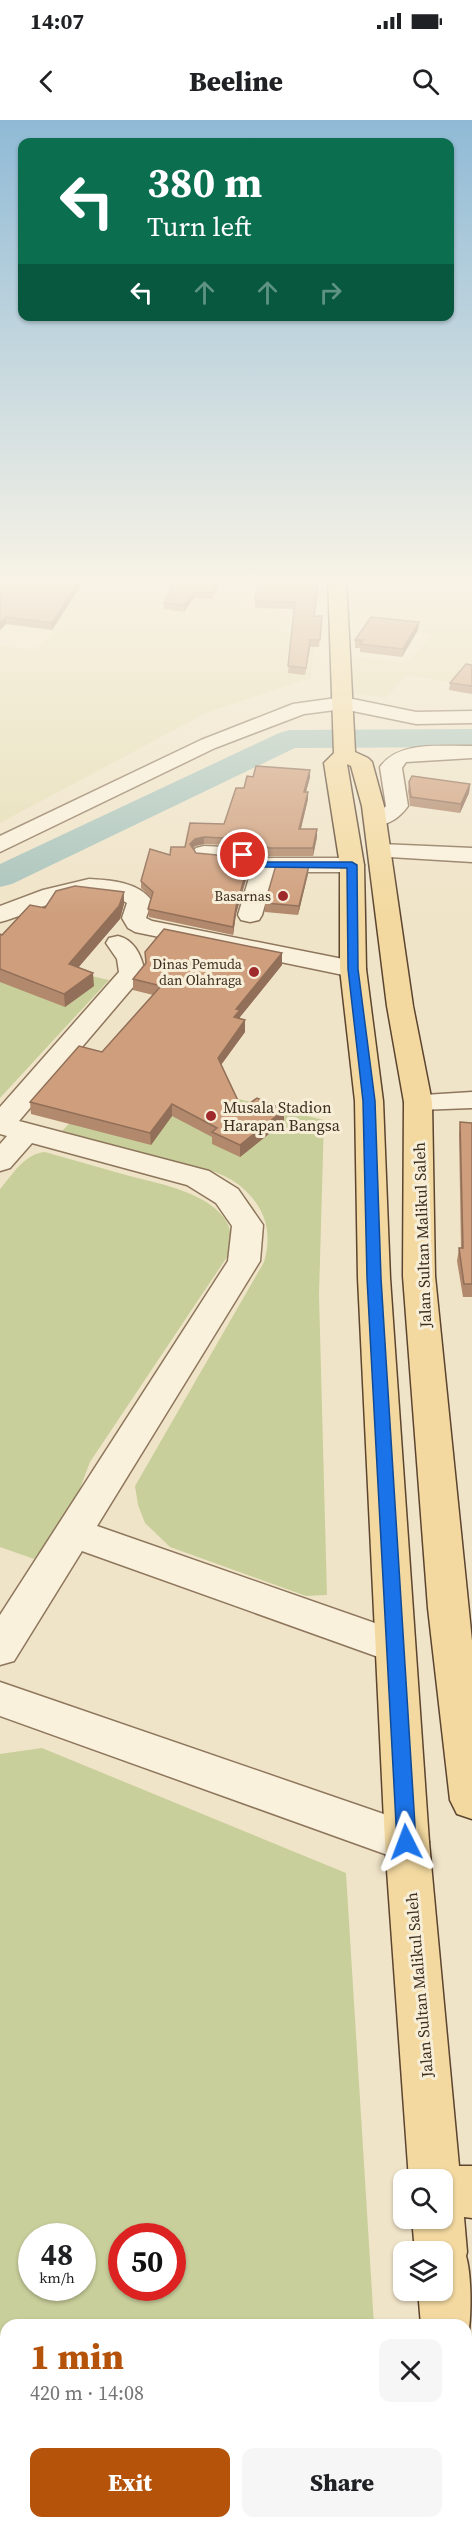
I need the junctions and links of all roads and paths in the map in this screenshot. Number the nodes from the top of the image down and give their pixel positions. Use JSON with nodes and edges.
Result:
{"nodes":[{"id":1,"x":342,"y":690,"type":"edge"},
{"id":2,"x":343,"y":710,"type":"junction"},
{"id":3,"x":472,"y":717,"type":"edge"},
{"id":4,"x":472,"y":752,"type":"edge"},
{"id":5,"x":345,"y":753,"type":"junction"},
{"id":6,"x":375,"y":819,"type":"junction"},
{"id":7,"x":0,"y":845,"type":"edge"},
{"id":8,"x":204,"y":853,"type":"edge"},
{"id":9,"x":472,"y":855,"type":"edge"},
{"id":10,"x":366,"y":858,"type":"junction"},
{"id":11,"x":264,"y":865,"type":"junction"},
{"id":12,"x":0,"y":915,"type":"edge"},
{"id":13,"x":250,"y":915,"type":"dead end"},
{"id":14,"x":118,"y":943,"type":"dead end"},
{"id":15,"x":353,"y":969,"type":"junction"},
{"id":16,"x":357,"y":1006,"type":"junction"},
{"id":17,"x":400,"y":1006,"type":"junction"},
{"id":18,"x":472,"y":1100,"type":"edge"},
{"id":19,"x":418,"y":1108,"type":"junction"},
{"id":20,"x":472,"y":1111,"type":"edge"},
{"id":21,"x":9,"y":1128,"type":"edge"},
{"id":22,"x":0,"y":1162,"type":"edge"},
{"id":23,"x":419,"y":1276,"type":"junction"},
{"id":24,"x":374,"y":1278,"type":"junction"},
{"id":25,"x":74,"y":1533,"type":"junction"},
{"id":26,"x":460,"y":1607,"type":"edge"},
{"id":27,"x":395,"y":1647,"type":"junction"},
{"id":28,"x":0,"y":1649,"type":"edge"},
{"id":29,"x":464,"y":1677,"type":"edge"},
{"id":30,"x":0,"y":1699,"type":"edge"},
{"id":31,"x":472,"y":1800,"type":"edge"},
{"id":32,"x":406,"y":1842,"type":"junction"},
{"id":33,"x":434,"y":2169,"type":"edge"},
{"id":34,"x":453,"y":2191,"type":"edge"},
{"id":35,"x":472,"y":2192,"type":"edge"},
{"id":36,"x":446,"y":2301,"type":"edge"},
{"id":37,"x":447,"y":2319,"type":"edge"}],
"edges":[{"from":1,"to":2,"type":"main road","name":"Jalan Sultan Malikul Saleh"},
{"from":2,"to":3,"type":"street"},
{"from":2,"to":5,"type":"main road","name":"Jalan Sultan Malikul Saleh"},
{"from":2,"to":7,"type":"street"},
{"from":4,"to":6,"type":"street"},
{"from":5,"to":6,"type":"main road","name":"Jalan Sultan Malikul Saleh"},
{"from":5,"to":10,"type":"main road","name":"Jalan Sultan Malikul Saleh"},
{"from":6,"to":10,"type":"main road","name":"Jalan Sultan Malikul Saleh"},
{"from":8,"to":11,"type":"street"},
{"from":9,"to":10,"type":"street"},
{"from":10,"to":11,"type":"street"},
{"from":10,"to":15,"type":"main road","name":"Jalan Sultan Malikul Saleh"},
{"from":10,"to":17,"type":"main road","name":"Jalan Sultan Malikul Saleh"},
{"from":11,"to":13,"type":"street"},
{"from":12,"to":15,"type":"street"},
{"from":14,"to":21,"type":"street"},
{"from":15,"to":16,"type":"main road","name":"Jalan Sultan Malikul Saleh"},
{"from":16,"to":17,"type":"main road"},
{"from":16,"to":24,"type":"main road","name":"Jalan Sultan Malikul Saleh"},
{"from":17,"to":19,"type":"main road","name":"Jalan Sultan Malikul Saleh"},
{"from":18,"to":19,"type":"street"},
{"from":19,"to":20,"type":"street"},
{"from":19,"to":23,"type":"main road","name":"Jalan Sultan Malikul Saleh"},
{"from":21,"to":22,"type":"street"},
{"from":21,"to":25,"type":"street"},
{"from":23,"to":24,"type":"main road"},
{"from":23,"to":26,"type":"main road","name":"Jalan Sultan Malikul Saleh"},
{"from":24,"to":27,"type":"main road","name":"Jalan Sultan Malikul Saleh"},
{"from":25,"to":27,"type":"street"},
{"from":25,"to":28,"type":"street"},
{"from":26,"to":29,"type":"main road","name":"Jalan Sultan Malikul Saleh"},
{"from":27,"to":32,"type":"main road","name":"Jalan Sultan Malikul Saleh"},
{"from":29,"to":31,"type":"main road","name":"Jalan Sultan Malikul Saleh"},
{"from":30,"to":32,"type":"street"},
{"from":32,"to":33,"type":"main road","name":"Jalan Sultan Malikul Saleh"},
{"from":34,"to":35,"type":"main road"},
{"from":36,"to":37,"type":"main road"}]}
